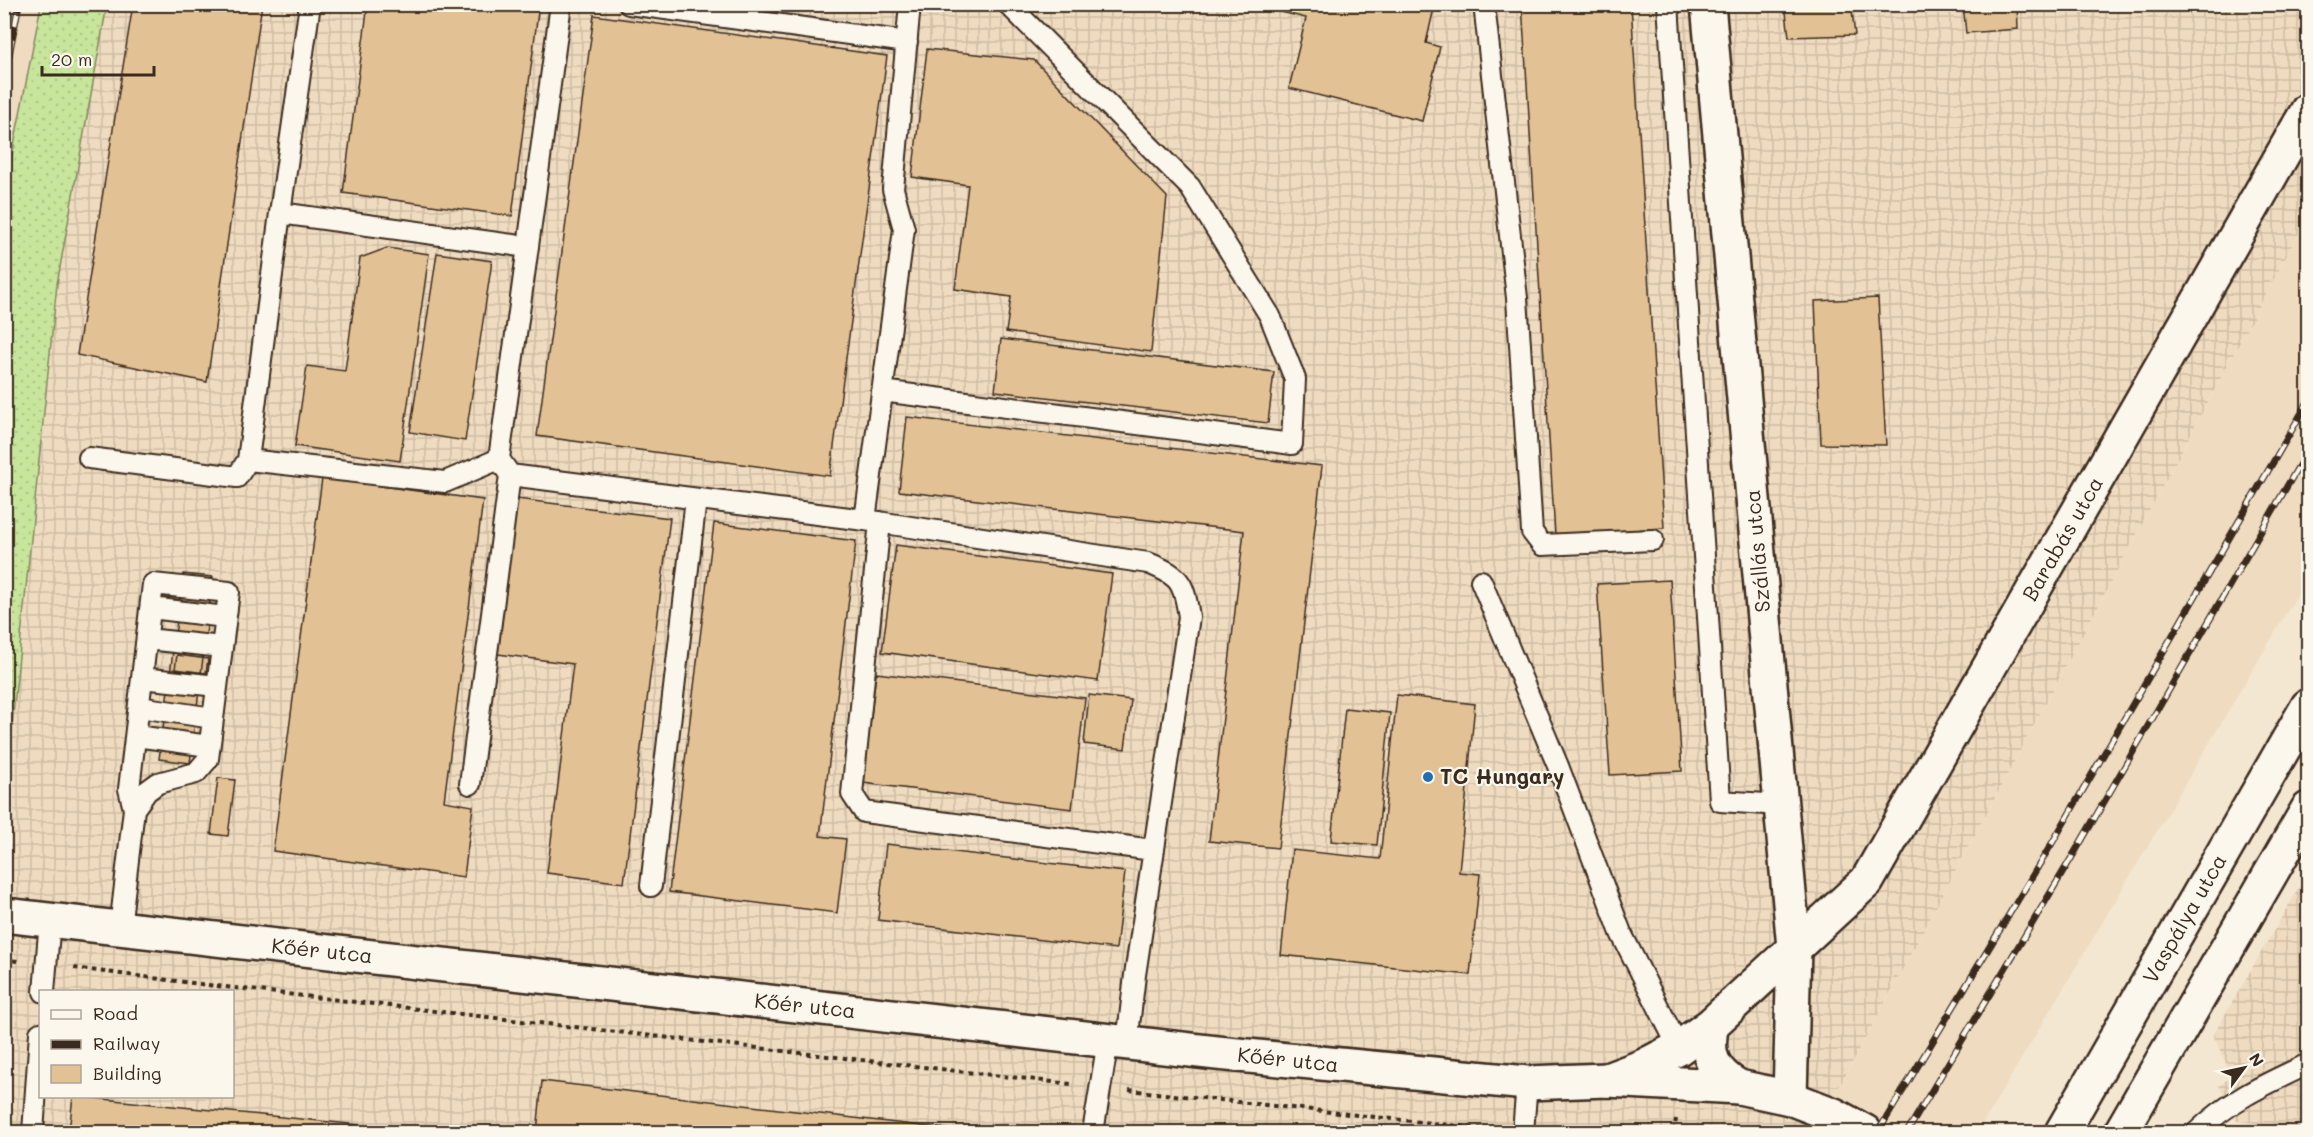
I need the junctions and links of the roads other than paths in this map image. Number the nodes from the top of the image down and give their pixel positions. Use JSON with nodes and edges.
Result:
{"nodes":[{"id":1,"x":310,"y":4,"type":"edge"},
{"id":2,"x":561,"y":4,"type":"edge"},
{"id":3,"x":629,"y":4,"type":"edge"},
{"id":4,"x":910,"y":4,"type":"edge"},
{"id":5,"x":1008,"y":4,"type":"edge"},
{"id":6,"x":1484,"y":4,"type":"edge"},
{"id":7,"x":1668,"y":4,"type":"edge"},
{"id":8,"x":1708,"y":4,"type":"edge"},
{"id":9,"x":907,"y":42,"type":"junction"},
{"id":10,"x":2308,"y":110,"type":"edge"},
{"id":11,"x":280,"y":213,"type":"junction"},
{"id":12,"x":528,"y":247,"type":"junction"},
{"id":13,"x":882,"y":391,"type":"junction"},
{"id":14,"x":89,"y":458,"type":"dead end"},
{"id":15,"x":248,"y":460,"type":"junction"},
{"id":16,"x":504,"y":467,"type":"junction"},
{"id":17,"x":696,"y":499,"type":"junction"},
{"id":18,"x":872,"y":521,"type":"junction"},
{"id":19,"x":1653,"y":540,"type":"dead end"},
{"id":20,"x":1481,"y":581,"type":"dead end"},
{"id":21,"x":147,"y":639,"type":"junction"},
{"id":22,"x":222,"y":647,"type":"junction"},
{"id":23,"x":142,"y":678,"type":"junction"},
{"id":24,"x":217,"y":686,"type":"junction"},
{"id":25,"x":2308,"y":706,"type":"edge"},
{"id":26,"x":139,"y":707,"type":"junction"},
{"id":27,"x":213,"y":718,"type":"junction"},
{"id":28,"x":136,"y":736,"type":"junction"},
{"id":29,"x":209,"y":746,"type":"junction"},
{"id":30,"x":470,"y":784,"type":"dead end"},
{"id":31,"x":1781,"y":805,"type":"junction"},
{"id":32,"x":134,"y":809,"type":"junction"},
{"id":33,"x":2308,"y":809,"type":"edge"},
{"id":34,"x":1154,"y":850,"type":"junction"},
{"id":35,"x":651,"y":886,"type":"dead end"},
{"id":36,"x":4,"y":915,"type":"edge"},
{"id":37,"x":50,"y":920,"type":"junction"},
{"id":38,"x":120,"y":928,"type":"junction"},
{"id":39,"x":1794,"y":948,"type":"junction"},
{"id":40,"x":44,"y":990,"type":"edge"},
{"id":41,"x":1712,"y":1024,"type":"junction"},
{"id":42,"x":1117,"y":1042,"type":"junction"},
{"id":43,"x":39,"y":1047,"type":"edge"},
{"id":44,"x":1679,"y":1048,"type":"junction"},
{"id":45,"x":2308,"y":1065,"type":"edge"},
{"id":46,"x":1607,"y":1080,"type":"junction"},
{"id":47,"x":1527,"y":1083,"type":"junction"},
{"id":48,"x":1739,"y":1087,"type":"junction"},
{"id":49,"x":1790,"y":1098,"type":"junction"},
{"id":50,"x":33,"y":1132,"type":"edge"},
{"id":51,"x":1093,"y":1132,"type":"edge"},
{"id":52,"x":1523,"y":1132,"type":"edge"},
{"id":53,"x":1865,"y":1132,"type":"edge"},
{"id":54,"x":2062,"y":1132,"type":"edge"},
{"id":55,"x":2121,"y":1132,"type":"edge"},
{"id":56,"x":2198,"y":1132,"type":"edge"}],
"edges":[{"from":1,"to":11,"type":"lane"},
{"from":2,"to":12,"type":"lane"},
{"from":3,"to":9,"type":"lane"},
{"from":4,"to":9,"type":"lane"},
{"from":5,"to":13,"type":"lane"},
{"from":6,"to":19,"type":"lane"},
{"from":7,"to":31,"type":"lane"},
{"from":8,"to":31,"type":"street","name":"Szállás utca"},
{"from":9,"to":13,"type":"lane"},
{"from":10,"to":39,"type":"street","name":"Barabás utca"},
{"from":11,"to":12,"type":"lane"},
{"from":11,"to":15,"type":"lane"},
{"from":12,"to":16,"type":"lane"},
{"from":13,"to":18,"type":"lane"},
{"from":14,"to":15,"type":"lane"},
{"from":15,"to":16,"type":"lane"},
{"from":16,"to":17,"type":"lane"},
{"from":16,"to":30,"type":"lane"},
{"from":17,"to":18,"type":"lane"},
{"from":17,"to":35,"type":"lane"},
{"from":18,"to":34,"type":"lane"},
{"from":18,"to":34,"type":"lane"},
{"from":20,"to":44,"type":"lane"},
{"from":21,"to":22,"type":"lane"},
{"from":21,"to":22,"type":"lane"},
{"from":21,"to":23,"type":"lane"},
{"from":22,"to":24,"type":"lane"},
{"from":23,"to":24,"type":"lane"},
{"from":23,"to":26,"type":"lane"},
{"from":24,"to":27,"type":"lane"},
{"from":25,"to":54,"type":"street","name":"Vaspálya utca"},
{"from":26,"to":27,"type":"lane"},
{"from":26,"to":28,"type":"lane"},
{"from":27,"to":29,"type":"lane"},
{"from":28,"to":29,"type":"lane"},
{"from":28,"to":32,"type":"lane"},
{"from":29,"to":32,"type":"lane"},
{"from":31,"to":39,"type":"street","name":"Szállás utca"},
{"from":32,"to":38,"type":"lane"},
{"from":33,"to":55,"type":"street"},
{"from":34,"to":42,"type":"lane"},
{"from":36,"to":37,"type":"street","name":"Kőér utca"},
{"from":37,"to":38,"type":"street","name":"Kőér utca"},
{"from":37,"to":40,"type":"lane"},
{"from":38,"to":42,"type":"street","name":"Kőér utca"},
{"from":39,"to":41,"type":"street","name":"Kőér utca"},
{"from":39,"to":49,"type":"street","name":"Szállás utca"},
{"from":41,"to":44,"type":"street","name":"Kőér utca"},
{"from":41,"to":48,"type":"street","name":"Kőér utca"},
{"from":42,"to":47,"type":"street","name":"Kőér utca"},
{"from":42,"to":51,"type":"lane"},
{"from":43,"to":50,"type":"lane"},
{"from":44,"to":46,"type":"street","name":"Kőér utca"},
{"from":45,"to":56,"type":"lane"},
{"from":46,"to":47,"type":"street","name":"Kőér utca"},
{"from":46,"to":48,"type":"street","name":"Kőér utca"},
{"from":47,"to":52,"type":"lane"},
{"from":48,"to":49,"type":"street","name":"Kőér utca"},
{"from":49,"to":53,"type":"street","name":"Kőér utca"}]}
